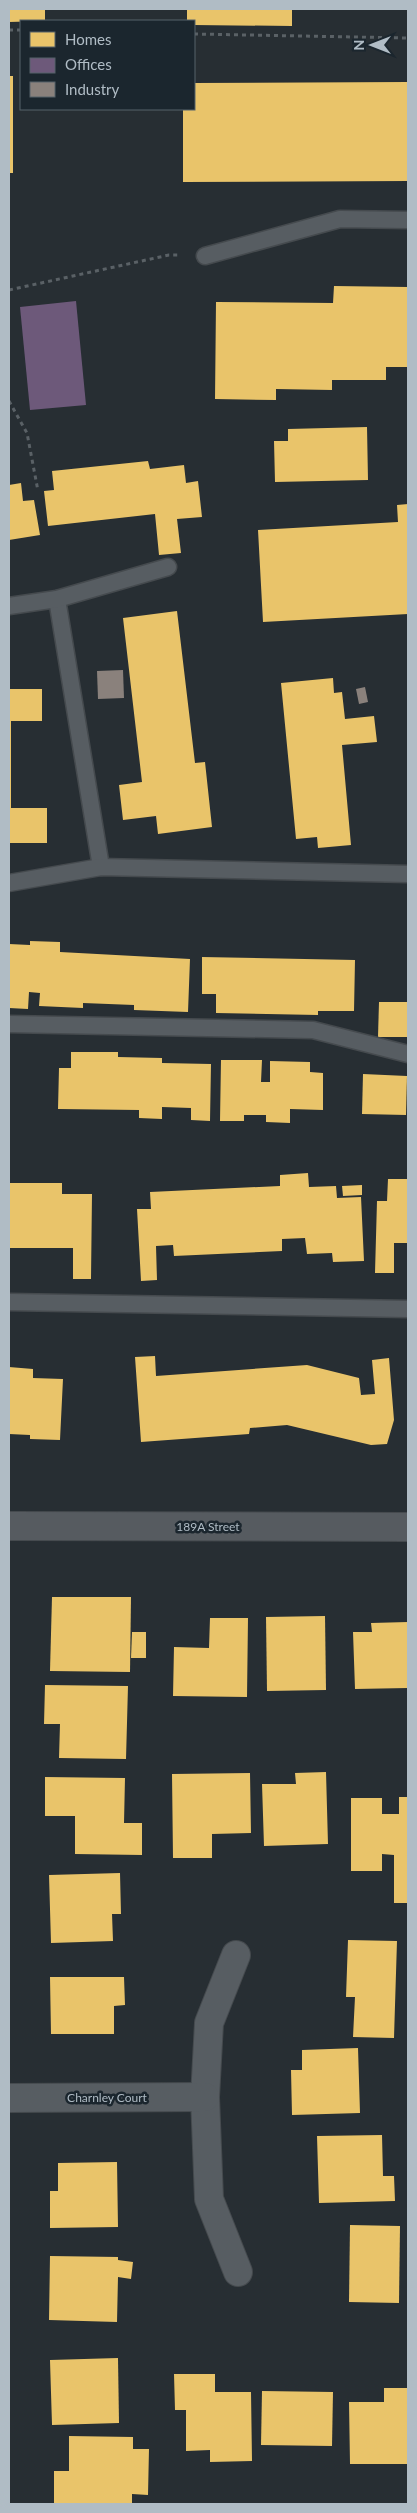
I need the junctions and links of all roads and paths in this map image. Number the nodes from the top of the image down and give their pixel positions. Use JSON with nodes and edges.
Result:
{"nodes":[{"id":1,"x":195,"y":34,"type":"edge"},
{"id":2,"x":408,"y":38,"type":"edge"},
{"id":3,"x":408,"y":220,"type":"edge"},
{"id":4,"x":205,"y":256,"type":"joint"},
{"id":5,"x":9,"y":290,"type":"edge"},
{"id":6,"x":9,"y":401,"type":"edge"},
{"id":7,"x":38,"y":491,"type":"dead end"},
{"id":8,"x":168,"y":567,"type":"dead end"},
{"id":9,"x":57,"y":599,"type":"junction"},
{"id":10,"x":9,"y":606,"type":"edge"},
{"id":11,"x":101,"y":867,"type":"junction"},
{"id":12,"x":408,"y":874,"type":"edge"},
{"id":13,"x":9,"y":883,"type":"edge"},
{"id":14,"x":9,"y":1024,"type":"edge"},
{"id":15,"x":408,"y":1054,"type":"edge"},
{"id":16,"x":9,"y":1302,"type":"edge"},
{"id":17,"x":408,"y":1309,"type":"edge"},
{"id":18,"x":9,"y":1526,"type":"edge"},
{"id":19,"x":408,"y":1527,"type":"edge"},
{"id":20,"x":236,"y":1955,"type":"dead end"},
{"id":21,"x":205,"y":2097,"type":"junction"},
{"id":22,"x":9,"y":2098,"type":"edge"},
{"id":23,"x":238,"y":2272,"type":"dead end"}],
"edges":[{"from":1,"to":2,"type":"path"},
{"from":3,"to":4,"type":"lane"},
{"from":4,"to":5,"type":"path"},
{"from":6,"to":7,"type":"path"},
{"from":8,"to":9,"type":"lane"},
{"from":9,"to":10,"type":"lane"},
{"from":9,"to":11,"type":"lane"},
{"from":11,"to":12,"type":"lane"},
{"from":11,"to":13,"type":"lane"},
{"from":14,"to":15,"type":"lane"},
{"from":16,"to":17,"type":"lane"},
{"from":18,"to":19,"type":"street","name":"189A Street"},
{"from":20,"to":21,"type":"street"},
{"from":21,"to":22,"type":"street","name":"Charnley Court"},
{"from":21,"to":23,"type":"street"}]}
